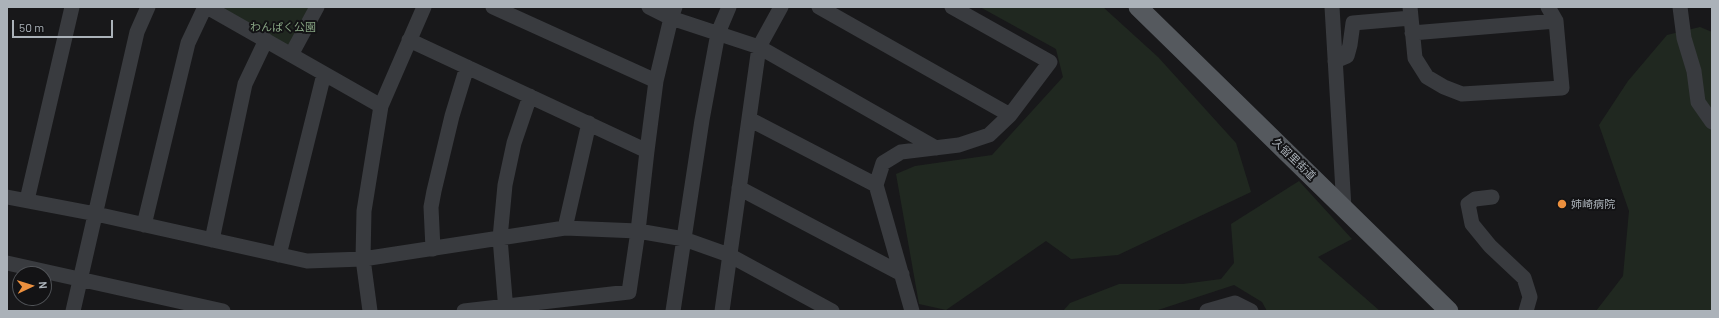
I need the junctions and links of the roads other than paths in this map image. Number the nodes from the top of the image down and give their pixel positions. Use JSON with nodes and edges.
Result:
{"nodes":[{"id":1,"x":72,"y":7,"type":"edge"},
{"id":2,"x":148,"y":7,"type":"edge"},
{"id":3,"x":206,"y":7,"type":"edge"},
{"id":4,"x":317,"y":7,"type":"edge"},
{"id":5,"x":424,"y":7,"type":"edge"},
{"id":6,"x":493,"y":7,"type":"edge"},
{"id":7,"x":648,"y":7,"type":"edge"},
{"id":8,"x":729,"y":7,"type":"edge"},
{"id":9,"x":780,"y":7,"type":"edge"},
{"id":10,"x":819,"y":7,"type":"edge"},
{"id":11,"x":952,"y":7,"type":"edge"},
{"id":12,"x":1138,"y":7,"type":"edge"},
{"id":13,"x":1332,"y":7,"type":"edge"},
{"id":14,"x":1548,"y":7,"type":"edge"},
{"id":15,"x":1680,"y":7,"type":"edge"},
{"id":16,"x":673,"y":12,"type":"edge"},
{"id":17,"x":1411,"y":12,"type":"edge"},
{"id":18,"x":1556,"y":21,"type":"junction"},
{"id":19,"x":718,"y":33,"type":"junction"},
{"id":20,"x":1412,"y":33,"type":"junction"},
{"id":21,"x":266,"y":40,"type":"junction"},
{"id":22,"x":409,"y":40,"type":"junction"},
{"id":23,"x":759,"y":48,"type":"junction"},
{"id":24,"x":291,"y":55,"type":"junction"},
{"id":25,"x":1335,"y":61,"type":"junction"},
{"id":26,"x":468,"y":67,"type":"junction"},
{"id":27,"x":324,"y":74,"type":"junction"},
{"id":28,"x":656,"y":81,"type":"junction"},
{"id":29,"x":530,"y":96,"type":"junction"},
{"id":30,"x":382,"y":106,"type":"junction"},
{"id":31,"x":1010,"y":115,"type":"junction"},
{"id":32,"x":749,"y":120,"type":"junction"},
{"id":33,"x":1712,"y":122,"type":"edge"},
{"id":34,"x":589,"y":123,"type":"junction"},
{"id":35,"x":936,"y":148,"type":"junction"},
{"id":36,"x":647,"y":151,"type":"junction"},
{"id":37,"x":876,"y":185,"type":"junction"},
{"id":38,"x":739,"y":188,"type":"junction"},
{"id":39,"x":7,"y":196,"type":"edge"},
{"id":40,"x":1492,"y":197,"type":"dead end"},
{"id":41,"x":27,"y":200,"type":"junction"},
{"id":42,"x":1344,"y":208,"type":"junction"},
{"id":43,"x":96,"y":214,"type":"junction"},
{"id":44,"x":144,"y":225,"type":"junction"},
{"id":45,"x":565,"y":228,"type":"junction"},
{"id":46,"x":638,"y":231,"type":"junction"},
{"id":47,"x":500,"y":238,"type":"junction"},
{"id":48,"x":684,"y":239,"type":"junction"},
{"id":49,"x":212,"y":240,"type":"junction"},
{"id":50,"x":433,"y":249,"type":"junction"},
{"id":51,"x":279,"y":255,"type":"junction"},
{"id":52,"x":729,"y":256,"type":"junction"},
{"id":53,"x":363,"y":259,"type":"junction"},
{"id":54,"x":7,"y":263,"type":"edge"},
{"id":55,"x":902,"y":274,"type":"junction"},
{"id":56,"x":80,"y":279,"type":"junction"},
{"id":57,"x":506,"y":308,"type":"edge"},
{"id":58,"x":72,"y":311,"type":"edge"},
{"id":59,"x":223,"y":311,"type":"edge"},
{"id":60,"x":370,"y":311,"type":"edge"},
{"id":61,"x":464,"y":311,"type":"edge"},
{"id":62,"x":673,"y":311,"type":"edge"},
{"id":63,"x":722,"y":311,"type":"edge"},
{"id":64,"x":832,"y":311,"type":"edge"},
{"id":65,"x":912,"y":311,"type":"edge"},
{"id":66,"x":1207,"y":311,"type":"edge"},
{"id":67,"x":1251,"y":311,"type":"edge"},
{"id":68,"x":1449,"y":311,"type":"edge"},
{"id":69,"x":1526,"y":311,"type":"edge"}],
"edges":[{"from":1,"to":41,"type":"street"},
{"from":2,"to":43,"type":"street"},
{"from":3,"to":21,"type":"street"},
{"from":3,"to":44,"type":"street"},
{"from":4,"to":24,"type":"street"},
{"from":5,"to":22,"type":"street"},
{"from":6,"to":28,"type":"street"},
{"from":7,"to":16,"type":"street"},
{"from":8,"to":19,"type":"street"},
{"from":9,"to":23,"type":"street"},
{"from":10,"to":31,"type":"street"},
{"from":11,"to":31,"type":"street"},
{"from":12,"to":42,"type":"main road","name":"久留里街道"},
{"from":13,"to":25,"type":"street"},
{"from":14,"to":18,"type":"street"},
{"from":15,"to":33,"type":"street"},
{"from":16,"to":19,"type":"street"},
{"from":16,"to":28,"type":"street"},
{"from":17,"to":20,"type":"street"},
{"from":17,"to":25,"type":"street"},
{"from":18,"to":20,"type":"street"},
{"from":18,"to":20,"type":"street"},
{"from":19,"to":23,"type":"street"},
{"from":19,"to":48,"type":"street"},
{"from":21,"to":24,"type":"street"},
{"from":21,"to":49,"type":"street"},
{"from":22,"to":26,"type":"street"},
{"from":22,"to":30,"type":"street"},
{"from":23,"to":32,"type":"street"},
{"from":23,"to":35,"type":"street"},
{"from":24,"to":27,"type":"street"},
{"from":25,"to":42,"type":"street"},
{"from":26,"to":29,"type":"street"},
{"from":26,"to":50,"type":"street"},
{"from":27,"to":30,"type":"street"},
{"from":27,"to":51,"type":"street"},
{"from":28,"to":36,"type":"street"},
{"from":29,"to":34,"type":"street"},
{"from":29,"to":47,"type":"street"},
{"from":30,"to":53,"type":"street"},
{"from":31,"to":35,"type":"street"},
{"from":32,"to":37,"type":"street"},
{"from":32,"to":38,"type":"street"},
{"from":34,"to":36,"type":"street"},
{"from":34,"to":45,"type":"street"},
{"from":35,"to":37,"type":"street"},
{"from":36,"to":46,"type":"street"},
{"from":37,"to":55,"type":"street"},
{"from":38,"to":52,"type":"street"},
{"from":38,"to":55,"type":"street"},
{"from":39,"to":41,"type":"street"},
{"from":40,"to":69,"type":"street"},
{"from":41,"to":43,"type":"street"},
{"from":42,"to":68,"type":"main road","name":"久留里街道"},
{"from":43,"to":44,"type":"street"},
{"from":43,"to":56,"type":"street"},
{"from":44,"to":49,"type":"street"},
{"from":45,"to":46,"type":"street"},
{"from":45,"to":47,"type":"street"},
{"from":46,"to":48,"type":"street"},
{"from":46,"to":57,"type":"street"},
{"from":47,"to":50,"type":"street"},
{"from":47,"to":57,"type":"street"},
{"from":48,"to":52,"type":"street"},
{"from":48,"to":62,"type":"street"},
{"from":49,"to":51,"type":"street"},
{"from":50,"to":53,"type":"street"},
{"from":51,"to":53,"type":"street"},
{"from":52,"to":63,"type":"street"},
{"from":52,"to":64,"type":"street"},
{"from":53,"to":60,"type":"street"},
{"from":54,"to":56,"type":"street"},
{"from":55,"to":65,"type":"street"},
{"from":56,"to":58,"type":"street"},
{"from":56,"to":59,"type":"street"},
{"from":57,"to":61,"type":"street"},
{"from":66,"to":67,"type":"street"}]}
